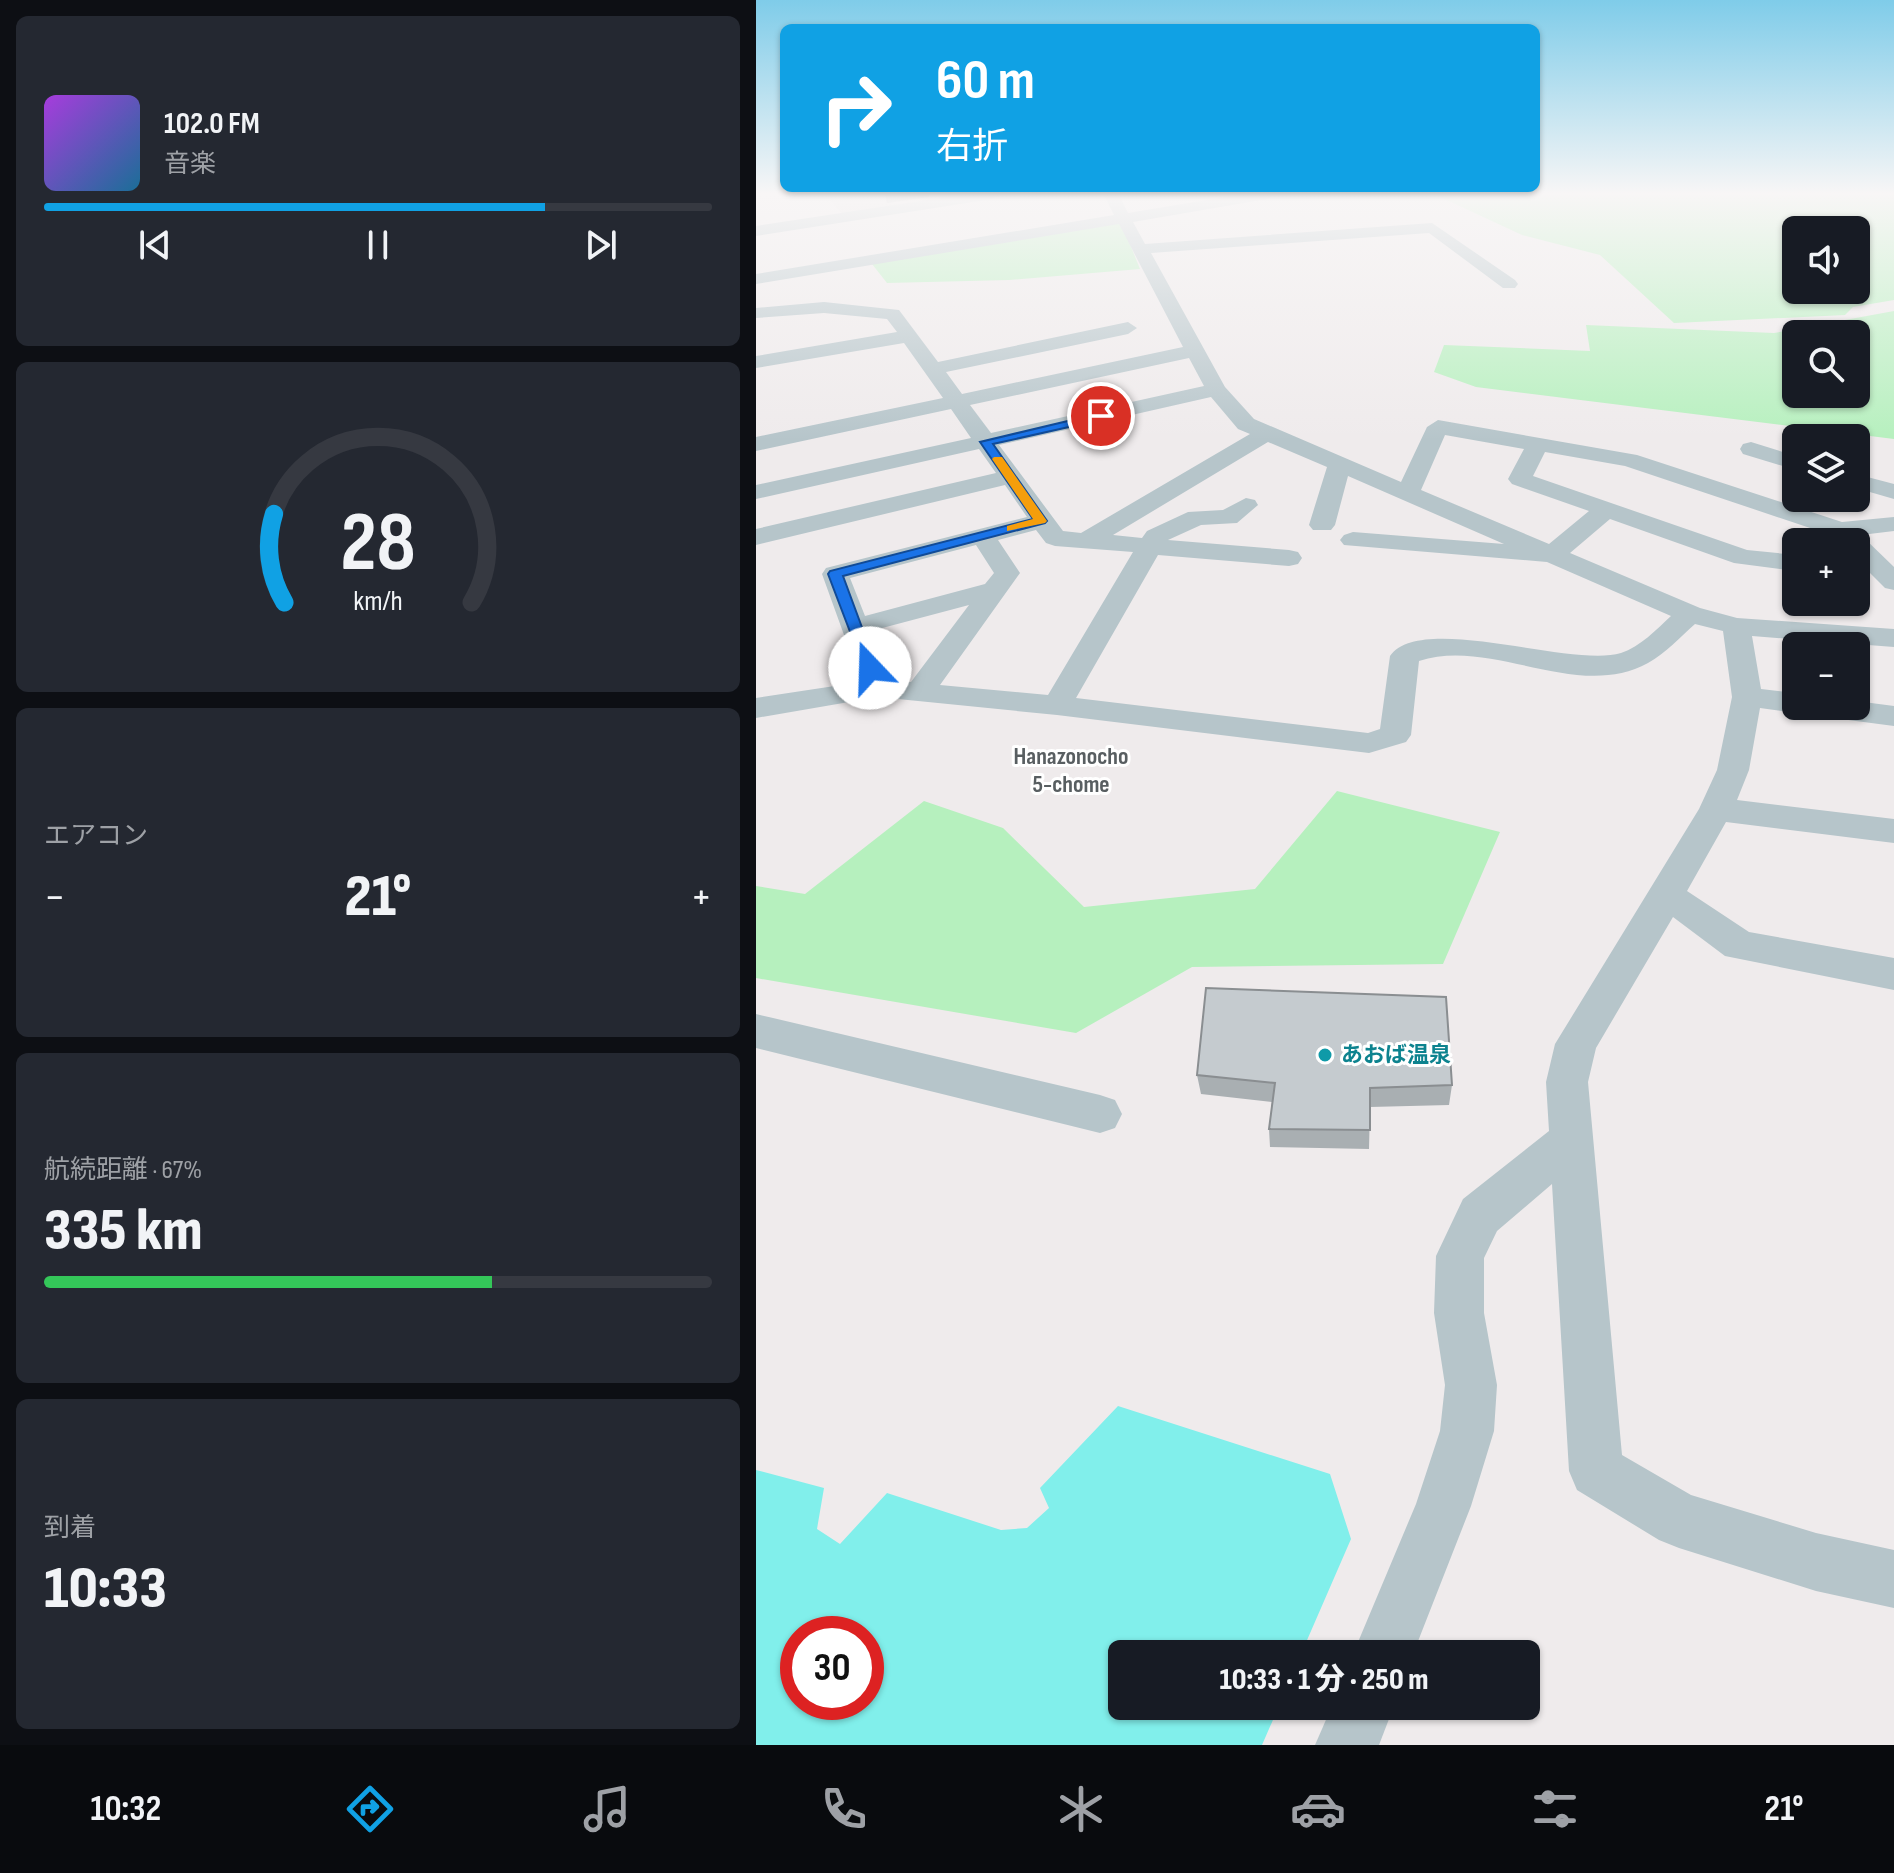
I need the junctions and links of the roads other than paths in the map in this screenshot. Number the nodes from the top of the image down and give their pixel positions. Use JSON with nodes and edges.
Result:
{"nodes":[{"id":1,"x":785,"y":276,"type":"edge"},
{"id":2,"x":1156,"y":276,"type":"edge"},
{"id":3,"x":1499,"y":276,"type":"edge"},
{"id":4,"x":756,"y":279,"type":"edge"},
{"id":5,"x":1509,"y":284,"type":"dead end"},
{"id":6,"x":756,"y":313,"type":"edge"},
{"id":7,"x":1128,"y":328,"type":"dead end"},
{"id":8,"x":910,"y":336,"type":"junction"},
{"id":9,"x":1194,"y":351,"type":"junction"},
{"id":10,"x":756,"y":362,"type":"edge"},
{"id":11,"x":933,"y":369,"type":"junction"},
{"id":12,"x":1216,"y":390,"type":"junction"},
{"id":13,"x":958,"y":402,"type":"junction"},
{"id":14,"x":1265,"y":434,"type":"junction"},
{"id":15,"x":986,"y":442,"type":"junction"},
{"id":16,"x":756,"y":444,"type":"edge"},
{"id":17,"x":1537,"y":445,"type":"junction"},
{"id":18,"x":1751,"y":449,"type":"dead end"},
{"id":19,"x":1782,"y":459,"type":"edge"},
{"id":20,"x":1339,"y":466,"type":"junction"},
{"id":21,"x":1010,"y":477,"type":"junction"},
{"id":22,"x":1870,"y":485,"type":"edge"},
{"id":23,"x":756,"y":492,"type":"edge"},
{"id":24,"x":1894,"y":492,"type":"edge"},
{"id":25,"x":1407,"y":494,"type":"junction"},
{"id":26,"x":1246,"y":505,"type":"dead end"},
{"id":27,"x":1607,"y":509,"type":"junction"},
{"id":28,"x":1041,"y":521,"type":"junction"},
{"id":29,"x":1894,"y":524,"type":"edge"},
{"id":30,"x":1322,"y":525,"type":"dead end"},
{"id":31,"x":1819,"y":528,"type":"edge"},
{"id":32,"x":1870,"y":532,"type":"edge"},
{"id":33,"x":983,"y":536,"type":"junction"},
{"id":34,"x":756,"y":537,"type":"edge"},
{"id":35,"x":1087,"y":540,"type":"junction"},
{"id":36,"x":1353,"y":540,"type":"dead end"},
{"id":37,"x":1152,"y":544,"type":"junction"},
{"id":38,"x":1552,"y":555,"type":"junction"},
{"id":39,"x":1289,"y":558,"type":"dead end"},
{"id":40,"x":1782,"y":561,"type":"edge"},
{"id":41,"x":994,"y":590,"type":"junction"},
{"id":42,"x":1690,"y":614,"type":"junction"},
{"id":43,"x":1736,"y":626,"type":"junction"},
{"id":44,"x":855,"y":627,"type":"junction"},
{"id":45,"x":1894,"y":638,"type":"edge"},
{"id":46,"x":878,"y":688,"type":"junction"},
{"id":47,"x":919,"y":692,"type":"junction"},
{"id":48,"x":1747,"y":697,"type":"junction"},
{"id":49,"x":1782,"y":701,"type":"edge"},
{"id":50,"x":1057,"y":705,"type":"junction"},
{"id":51,"x":756,"y":708,"type":"edge"},
{"id":52,"x":1870,"y":713,"type":"edge"},
{"id":53,"x":1894,"y":716,"type":"edge"},
{"id":54,"x":1716,"y":809,"type":"junction"},
{"id":55,"x":1894,"y":831,"type":"edge"},
{"id":56,"x":1665,"y":897,"type":"junction"},
{"id":57,"x":1894,"y":974,"type":"edge"},
{"id":58,"x":756,"y":1031,"type":"edge"},
{"id":59,"x":1100,"y":1114,"type":"dead end"},
{"id":60,"x":1572,"y":1139,"type":"junction"},
{"id":61,"x":1894,"y":1579,"type":"edge"},
{"id":62,"x":1389,"y":1640,"type":"edge"},
{"id":63,"x":1357,"y":1720,"type":"edge"},
{"id":64,"x":1347,"y":1745,"type":"edge"}],
"edges":[{"from":1,"to":4,"type":"street"},
{"from":2,"to":9,"type":"street"},
{"from":3,"to":5,"type":"street"},
{"from":6,"to":8,"type":"street"},
{"from":7,"to":11,"type":"street"},
{"from":8,"to":10,"type":"street"},
{"from":8,"to":11,"type":"street"},
{"from":9,"to":12,"type":"street"},
{"from":9,"to":13,"type":"street"},
{"from":11,"to":13,"type":"street"},
{"from":12,"to":14,"type":"street"},
{"from":12,"to":15,"type":"street"},
{"from":13,"to":15,"type":"street"},
{"from":13,"to":16,"type":"street"},
{"from":14,"to":20,"type":"street"},
{"from":14,"to":35,"type":"street"},
{"from":15,"to":21,"type":"street"},
{"from":15,"to":23,"type":"street"},
{"from":17,"to":25,"type":"street"},
{"from":17,"to":27,"type":"street"},
{"from":17,"to":31,"type":"street"},
{"from":18,"to":19,"type":"street"},
{"from":20,"to":25,"type":"street"},
{"from":20,"to":30,"type":"street"},
{"from":21,"to":28,"type":"street"},
{"from":21,"to":34,"type":"street"},
{"from":22,"to":24,"type":"street"},
{"from":25,"to":38,"type":"street"},
{"from":26,"to":37,"type":"street"},
{"from":27,"to":38,"type":"street"},
{"from":27,"to":40,"type":"street"},
{"from":28,"to":33,"type":"street"},
{"from":28,"to":35,"type":"street"},
{"from":29,"to":32,"type":"street"},
{"from":33,"to":41,"type":"street"},
{"from":33,"to":44,"type":"street"},
{"from":35,"to":37,"type":"street"},
{"from":36,"to":38,"type":"street"},
{"from":37,"to":39,"type":"street"},
{"from":37,"to":50,"type":"street"},
{"from":38,"to":42,"type":"street"},
{"from":41,"to":44,"type":"street"},
{"from":41,"to":47,"type":"street"},
{"from":42,"to":43,"type":"street"},
{"from":42,"to":50,"type":"street"},
{"from":43,"to":45,"type":"street"},
{"from":43,"to":48,"type":"street"},
{"from":44,"to":46,"type":"street"},
{"from":46,"to":47,"type":"street"},
{"from":46,"to":51,"type":"street"},
{"from":47,"to":50,"type":"street"},
{"from":48,"to":49,"type":"street"},
{"from":48,"to":54,"type":"street"},
{"from":52,"to":53,"type":"street"},
{"from":54,"to":55,"type":"street"},
{"from":54,"to":56,"type":"street"},
{"from":56,"to":57,"type":"street"},
{"from":56,"to":60,"type":"street"},
{"from":58,"to":59,"type":"street"},
{"from":60,"to":61,"type":"street"},
{"from":60,"to":62,"type":"street"},
{"from":63,"to":64,"type":"street"}]}
